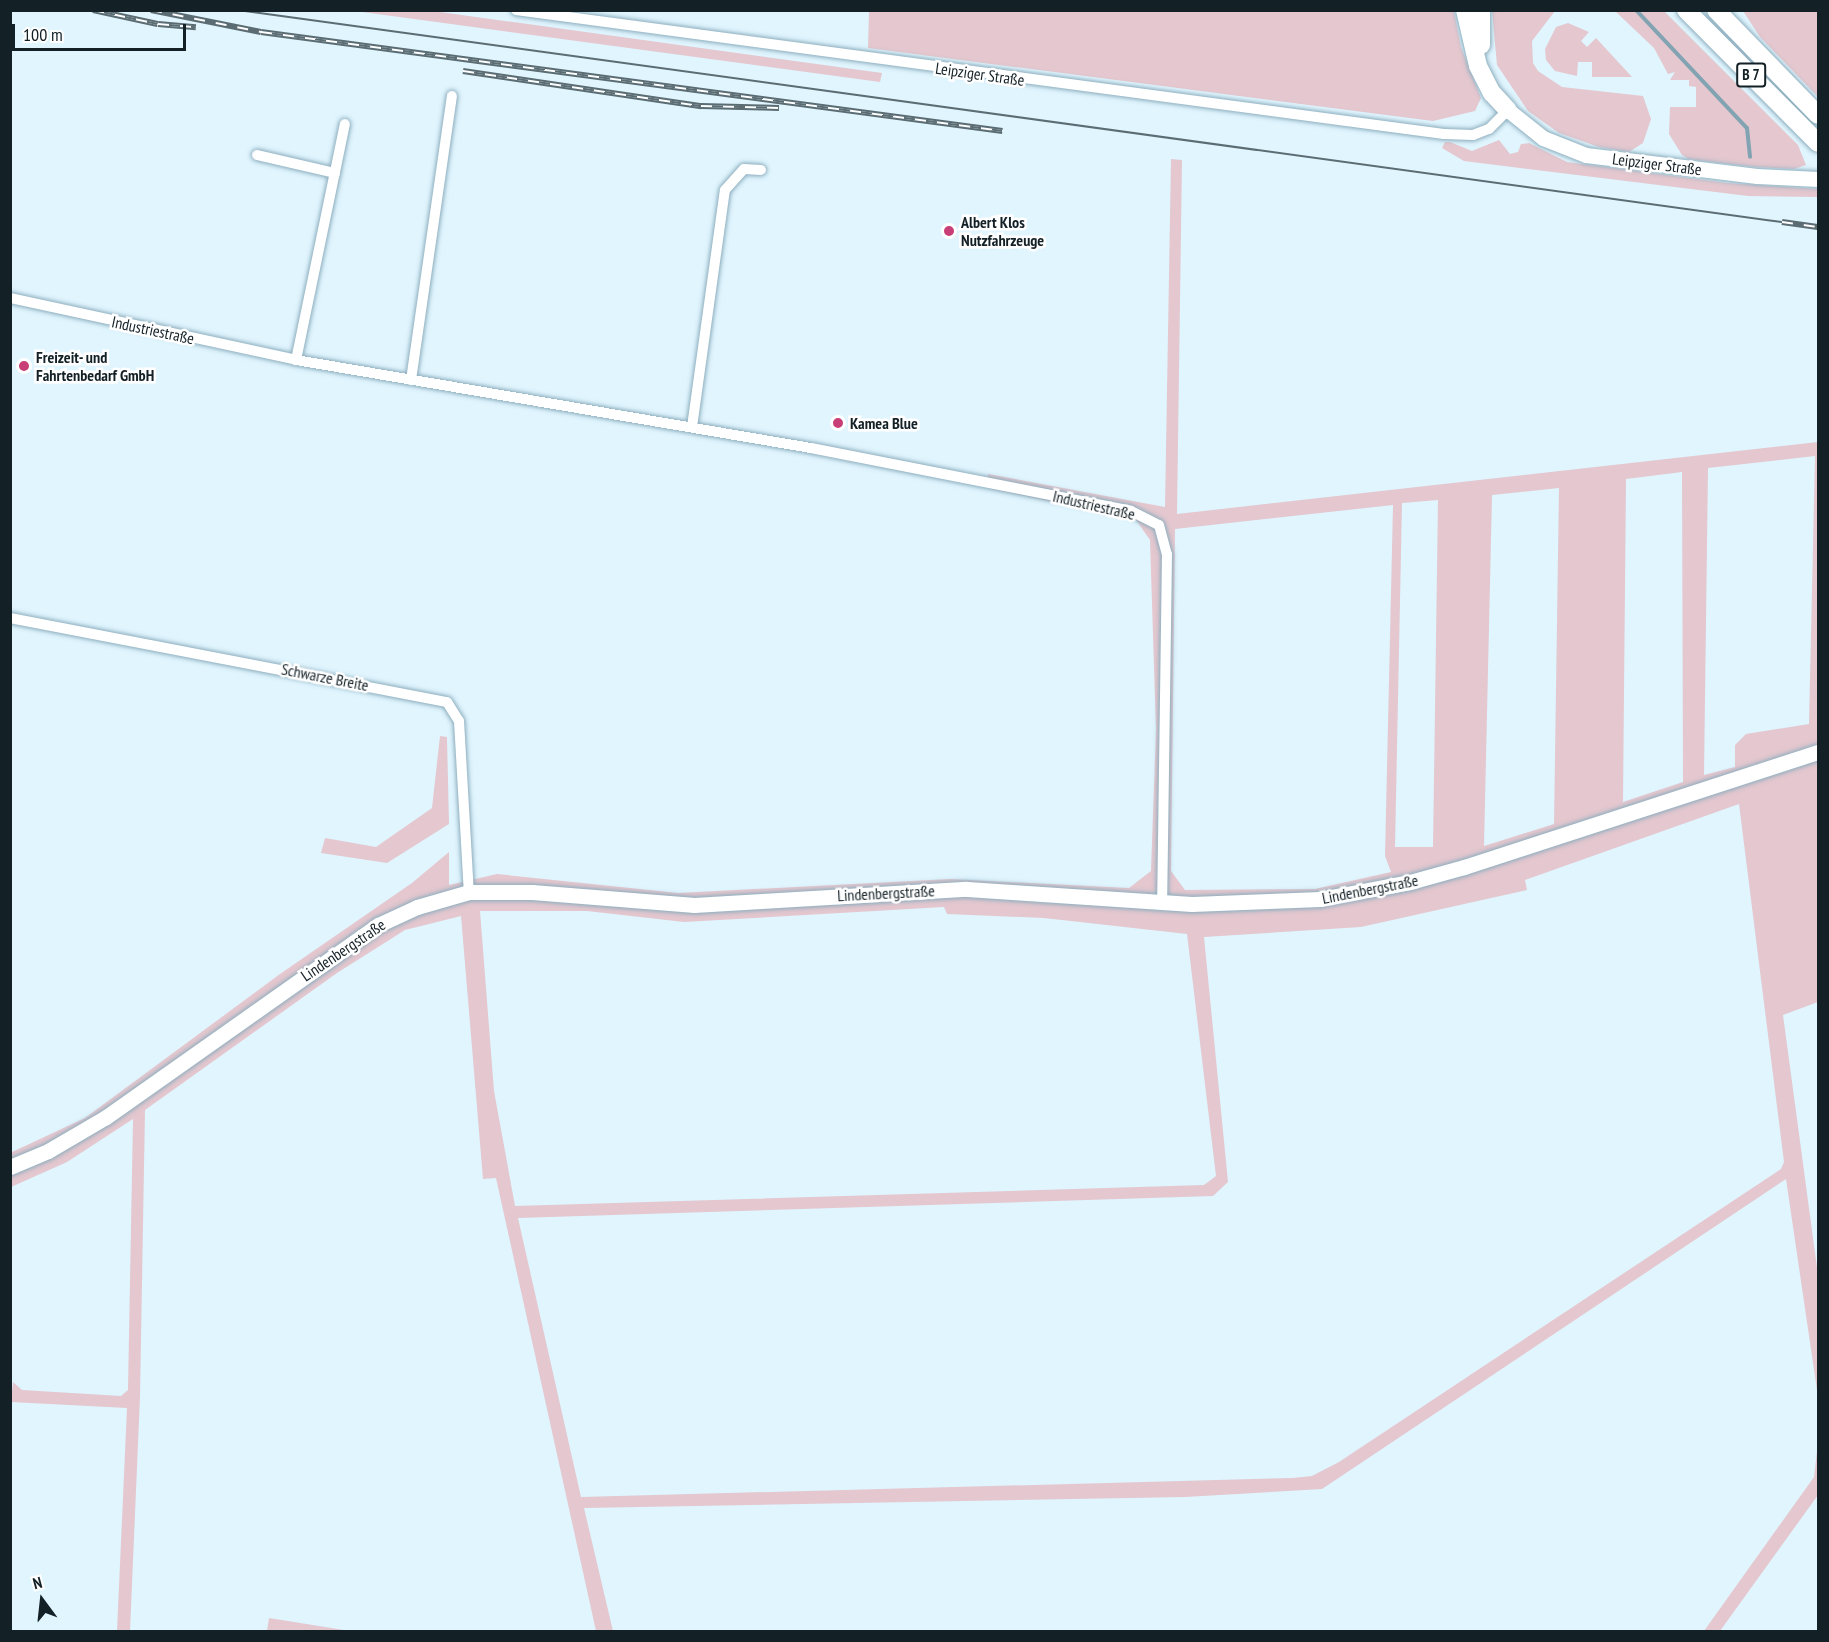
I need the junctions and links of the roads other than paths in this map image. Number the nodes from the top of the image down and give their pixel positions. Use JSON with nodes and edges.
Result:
{"nodes":[{"id":1,"x":516,"y":10,"type":"edge"},
{"id":2,"x":1465,"y":10,"type":"edge"},
{"id":3,"x":1481,"y":10,"type":"edge"},
{"id":4,"x":1686,"y":10,"type":"edge"},
{"id":5,"x":1716,"y":10,"type":"edge"},
{"id":6,"x":1733,"y":10,"type":"edge"},
{"id":7,"x":1762,"y":56,"type":"junction"},
{"id":8,"x":452,"y":96,"type":"dead end"},
{"id":9,"x":1508,"y":110,"type":"junction"},
{"id":10,"x":1818,"y":115,"type":"edge"},
{"id":11,"x":345,"y":124,"type":"dead end"},
{"id":12,"x":1817,"y":142,"type":"edge"},
{"id":13,"x":257,"y":155,"type":"dead end"},
{"id":14,"x":761,"y":170,"type":"dead end"},
{"id":15,"x":335,"y":173,"type":"junction"},
{"id":16,"x":1818,"y":179,"type":"edge"},
{"id":17,"x":10,"y":298,"type":"edge"},
{"id":18,"x":296,"y":360,"type":"junction"},
{"id":19,"x":411,"y":380,"type":"junction"},
{"id":20,"x":692,"y":427,"type":"junction"},
{"id":21,"x":10,"y":618,"type":"edge"},
{"id":22,"x":1818,"y":752,"type":"edge"},
{"id":23,"x":469,"y":892,"type":"junction"},
{"id":24,"x":1162,"y":901,"type":"junction"},
{"id":25,"x":10,"y":1167,"type":"edge"}],
"edges":[{"from":1,"to":9,"type":"street","name":"Leipziger Straße"},
{"from":2,"to":9,"type":"highway"},
{"from":3,"to":9,"type":"highway"},
{"from":4,"to":12,"type":"highway","number":"B 7"},
{"from":5,"to":7,"type":"highway","number":"B 7"},
{"from":6,"to":7,"type":"highway"},
{"from":7,"to":10,"type":"highway","number":"B 7"},
{"from":8,"to":19,"type":"street"},
{"from":9,"to":16,"type":"main road","name":"Leipziger Straße"},
{"from":11,"to":15,"type":"street"},
{"from":13,"to":15,"type":"street"},
{"from":14,"to":20,"type":"street"},
{"from":15,"to":18,"type":"street"},
{"from":17,"to":18,"type":"street","name":"Industriestraße"},
{"from":18,"to":19,"type":"street","name":"Industriestraße"},
{"from":19,"to":20,"type":"street","name":"Industriestraße"},
{"from":20,"to":24,"type":"street","name":"Industriestraße"},
{"from":21,"to":23,"type":"street","name":"Schwarze Breite"},
{"from":22,"to":24,"type":"main road","name":"Lindenbergstraße"},
{"from":23,"to":24,"type":"main road","name":"Lindenbergstraße"},
{"from":23,"to":25,"type":"main road","name":"Lindenbergstraße"}]}
